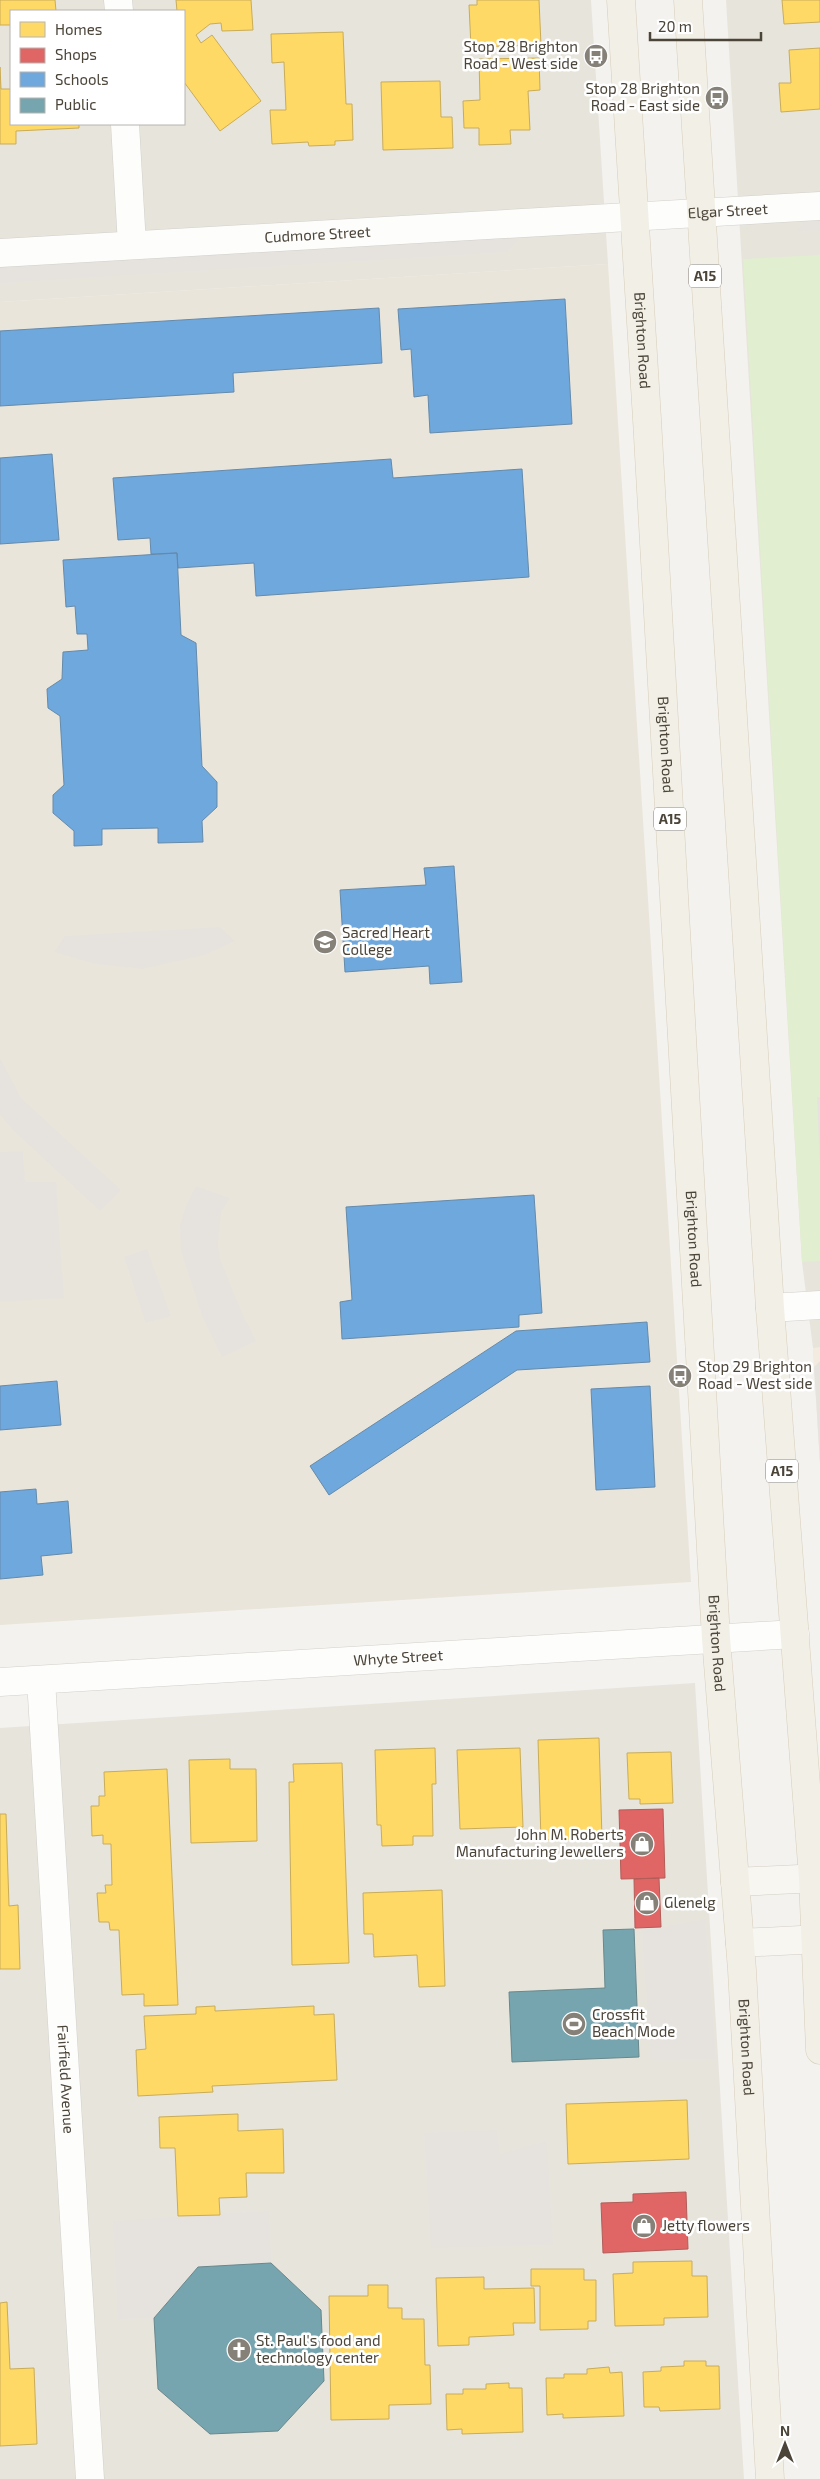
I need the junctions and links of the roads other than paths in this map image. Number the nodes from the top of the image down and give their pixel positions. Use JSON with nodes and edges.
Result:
{"nodes":[{"id":1,"x":621,"y":0,"type":"edge"},
{"id":2,"x":688,"y":0,"type":"edge"},
{"id":3,"x":125,"y":125,"type":"edge"},
{"id":4,"x":820,"y":206,"type":"edge"},
{"id":5,"x":701,"y":211,"type":"junction"},
{"id":6,"x":634,"y":215,"type":"junction"},
{"id":7,"x":132,"y":245,"type":"junction"},
{"id":8,"x":0,"y":253,"type":"edge"},
{"id":9,"x":820,"y":1305,"type":"edge"},
{"id":10,"x":770,"y":1308,"type":"junction"},
{"id":11,"x":795,"y":1634,"type":"junction"},
{"id":12,"x":716,"y":1638,"type":"junction"},
{"id":13,"x":41,"y":1680,"type":"junction"},
{"id":14,"x":0,"y":1682,"type":"edge"},
{"id":15,"x":816,"y":1878,"type":"edge"},
{"id":16,"x":735,"y":1882,"type":"junction"},
{"id":17,"x":818,"y":1939,"type":"edge"},
{"id":18,"x":740,"y":1942,"type":"junction"},
{"id":19,"x":820,"y":2050,"type":"edge"},
{"id":20,"x":90,"y":2479,"type":"edge"},
{"id":21,"x":770,"y":2479,"type":"edge"}],
"edges":[{"from":1,"to":6,"type":"main road","name":"Brighton Road","number":"A15"},
{"from":2,"to":5,"type":"main road","number":"A15"},
{"from":3,"to":7,"type":"street"},
{"from":4,"to":5,"type":"street","name":"Elgar Street"},
{"from":5,"to":6,"type":"street","name":"Elgar Street"},
{"from":5,"to":10,"type":"main road","number":"A15"},
{"from":6,"to":7,"type":"street","name":"Cudmore Street"},
{"from":6,"to":12,"type":"main road","name":"Brighton Road","number":"A15"},
{"from":7,"to":8,"type":"street","name":"Cudmore Street"},
{"from":9,"to":10,"type":"street"},
{"from":10,"to":11,"type":"main road","number":"A15"},
{"from":11,"to":12,"type":"street","name":"Whyte Street"},
{"from":11,"to":15,"type":"main road","number":"A15"},
{"from":12,"to":13,"type":"street","name":"Whyte Street"},
{"from":12,"to":16,"type":"main road","name":"Brighton Road","number":"A15"},
{"from":13,"to":14,"type":"street","name":"Whyte Street"},
{"from":13,"to":20,"type":"street","name":"Fairfield Avenue"},
{"from":15,"to":16,"type":"main road"},
{"from":15,"to":17,"type":"main road","number":"A15"},
{"from":16,"to":18,"type":"main road","name":"Brighton Road","number":"A15"},
{"from":17,"to":18,"type":"main road"},
{"from":17,"to":19,"type":"main road","number":"A15"},
{"from":18,"to":21,"type":"main road","name":"Brighton Road","number":"A15"}]}
